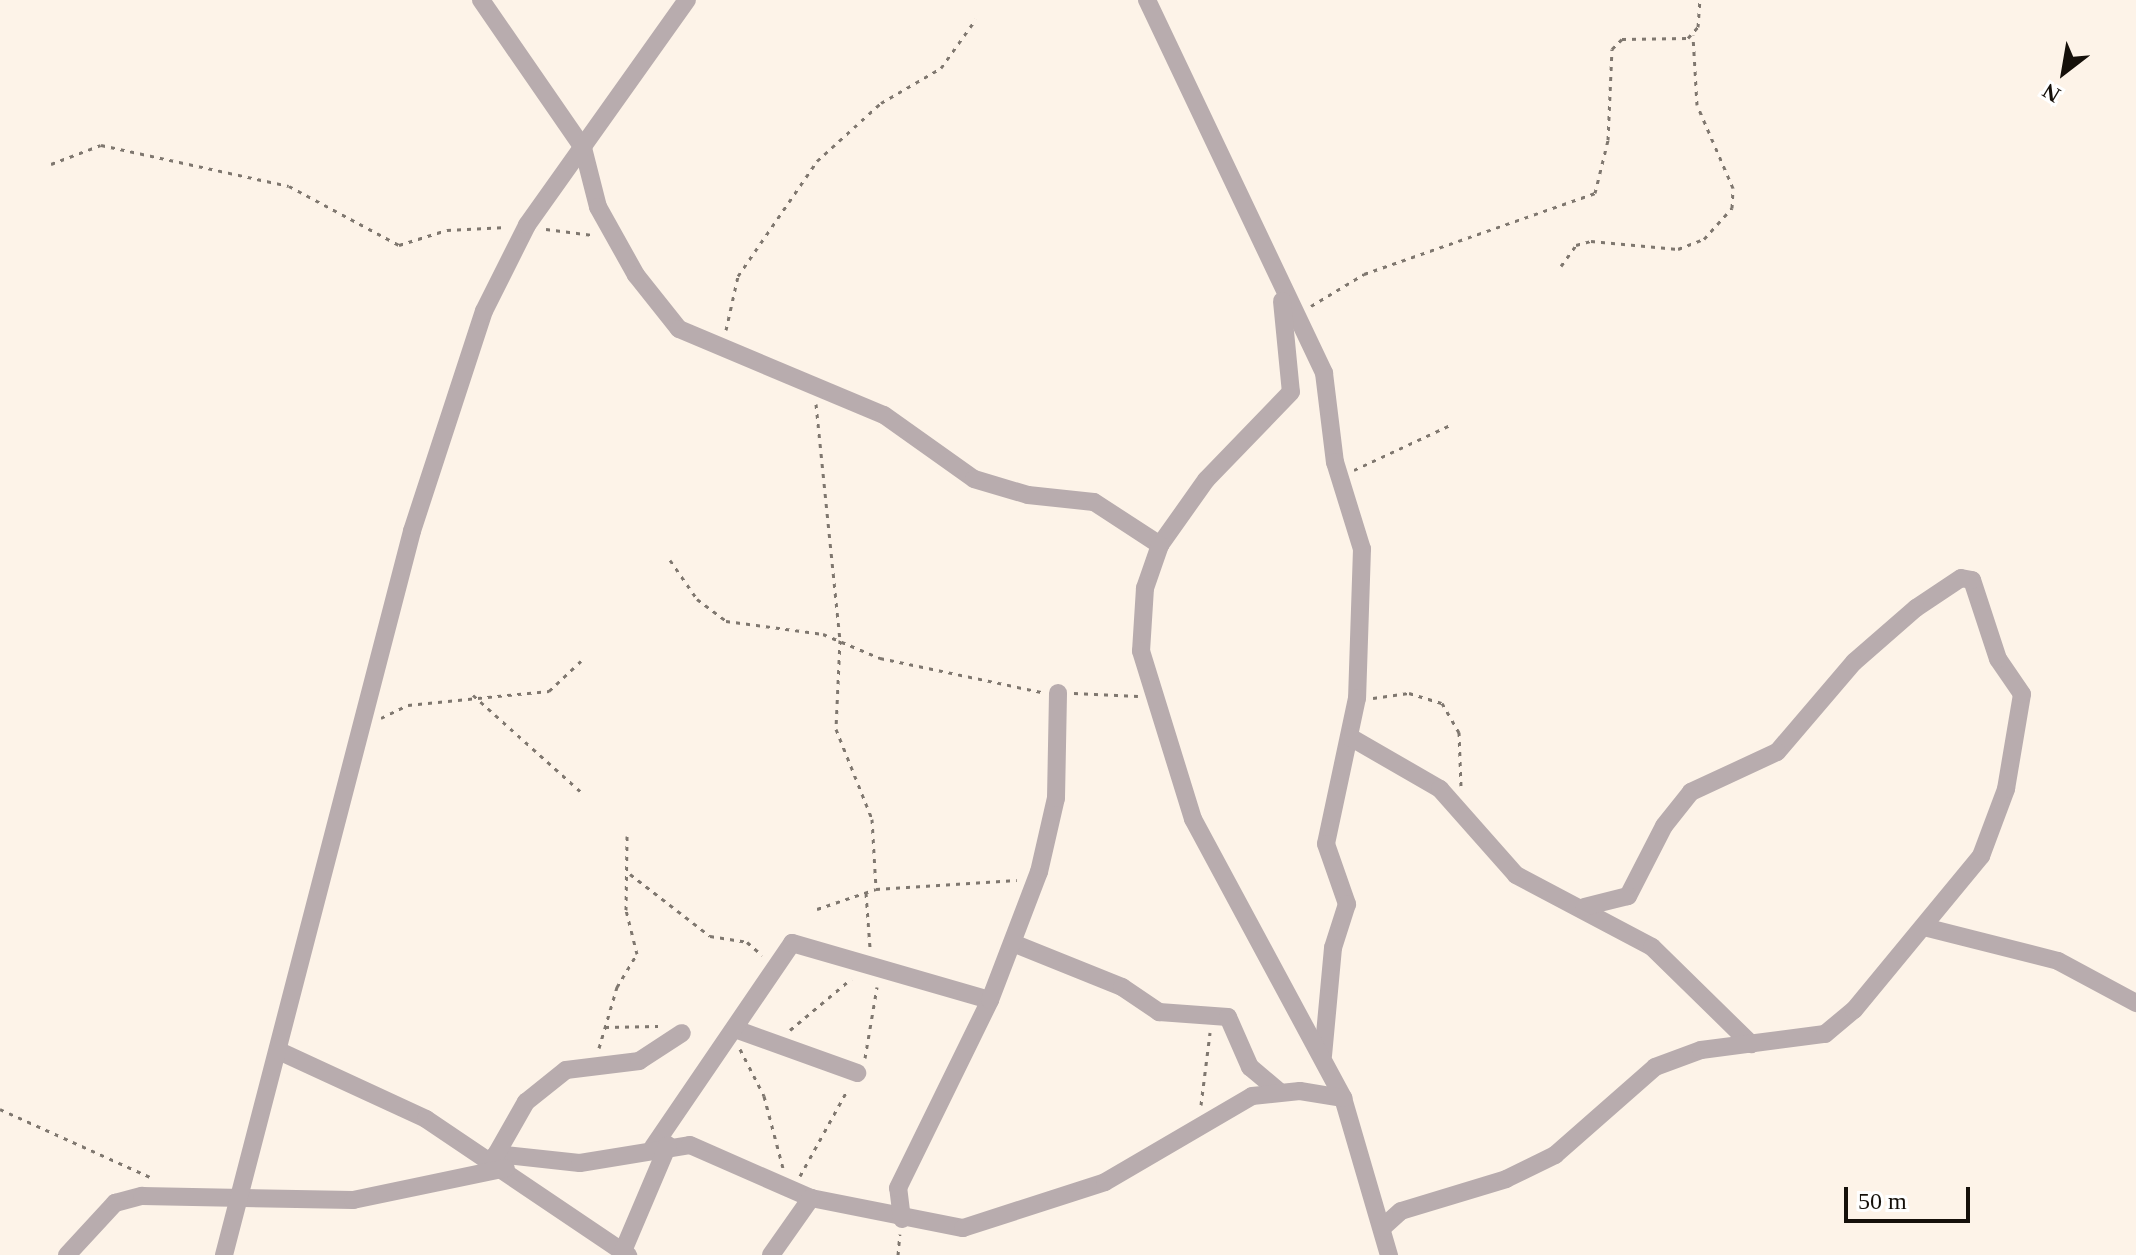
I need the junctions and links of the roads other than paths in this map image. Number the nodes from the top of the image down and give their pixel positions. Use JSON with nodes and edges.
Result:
{"nodes":[{"id":1,"x":481,"y":0,"type":"edge"},
{"id":2,"x":687,"y":0,"type":"edge"},
{"id":3,"x":1147,"y":0,"type":"edge"},
{"id":4,"x":583,"y":148,"type":"junction"},
{"id":5,"x":1281,"y":289,"type":"junction"},
{"id":6,"x":1160,"y":545,"type":"junction"},
{"id":7,"x":1058,"y":693,"type":"road end"},
{"id":8,"x":1350,"y":737,"type":"junction"},
{"id":9,"x":1584,"y":907,"type":"junction"},
{"id":10,"x":1928,"y":928,"type":"junction"},
{"id":11,"x":1013,"y":943,"type":"junction"},
{"id":12,"x":990,"y":1000,"type":"junction"},
{"id":13,"x":2136,"y":1003,"type":"edge"},
{"id":14,"x":735,"y":1029,"type":"junction"},
{"id":15,"x":682,"y":1033,"type":"dead end"},
{"id":16,"x":1751,"y":1044,"type":"junction"},
{"id":17,"x":279,"y":1051,"type":"junction"},
{"id":18,"x":1323,"y":1056,"type":"junction"},
{"id":19,"x":857,"y":1073,"type":"dead end"},
{"id":20,"x":1280,"y":1092,"type":"junction"},
{"id":21,"x":1343,"y":1098,"type":"junction"},
{"id":22,"x":660,"y":1146,"type":"junction"},
{"id":23,"x":499,"y":1161,"type":"junction"},
{"id":24,"x":811,"y":1198,"type":"junction"},
{"id":25,"x":239,"y":1199,"type":"junction"},
{"id":26,"x":902,"y":1219,"type":"junction"},
{"id":27,"x":1382,"y":1228,"type":"junction"},
{"id":28,"x":625,"y":1253,"type":"edge"},
{"id":29,"x":67,"y":1255,"type":"edge"},
{"id":30,"x":224,"y":1255,"type":"edge"},
{"id":31,"x":771,"y":1255,"type":"edge"},
{"id":32,"x":1389,"y":1255,"type":"edge"}],
"edges":[{"from":1,"to":4,"type":"street"},
{"from":2,"to":4,"type":"street"},
{"from":3,"to":5,"type":"street"},
{"from":4,"to":6,"type":"street"},
{"from":4,"to":17,"type":"street"},
{"from":5,"to":6,"type":"street"},
{"from":5,"to":8,"type":"street"},
{"from":6,"to":18,"type":"street"},
{"from":7,"to":11,"type":"street"},
{"from":8,"to":9,"type":"street"},
{"from":8,"to":18,"type":"street"},
{"from":9,"to":10,"type":"street"},
{"from":9,"to":16,"type":"street"},
{"from":10,"to":13,"type":"street"},
{"from":10,"to":16,"type":"street"},
{"from":11,"to":12,"type":"street"},
{"from":11,"to":20,"type":"street"},
{"from":12,"to":14,"type":"street"},
{"from":12,"to":26,"type":"street"},
{"from":14,"to":19,"type":"street"},
{"from":14,"to":22,"type":"street"},
{"from":15,"to":23,"type":"street"},
{"from":16,"to":27,"type":"street"},
{"from":17,"to":23,"type":"street"},
{"from":17,"to":25,"type":"street"},
{"from":18,"to":21,"type":"street"},
{"from":20,"to":21,"type":"street"},
{"from":20,"to":26,"type":"street"},
{"from":21,"to":27,"type":"street"},
{"from":22,"to":23,"type":"street"},
{"from":22,"to":24,"type":"street"},
{"from":22,"to":28,"type":"street"},
{"from":23,"to":25,"type":"street"},
{"from":23,"to":28,"type":"street"},
{"from":24,"to":26,"type":"street"},
{"from":24,"to":31,"type":"street"},
{"from":25,"to":29,"type":"street"},
{"from":25,"to":30,"type":"street"},
{"from":27,"to":32,"type":"street"}]}
